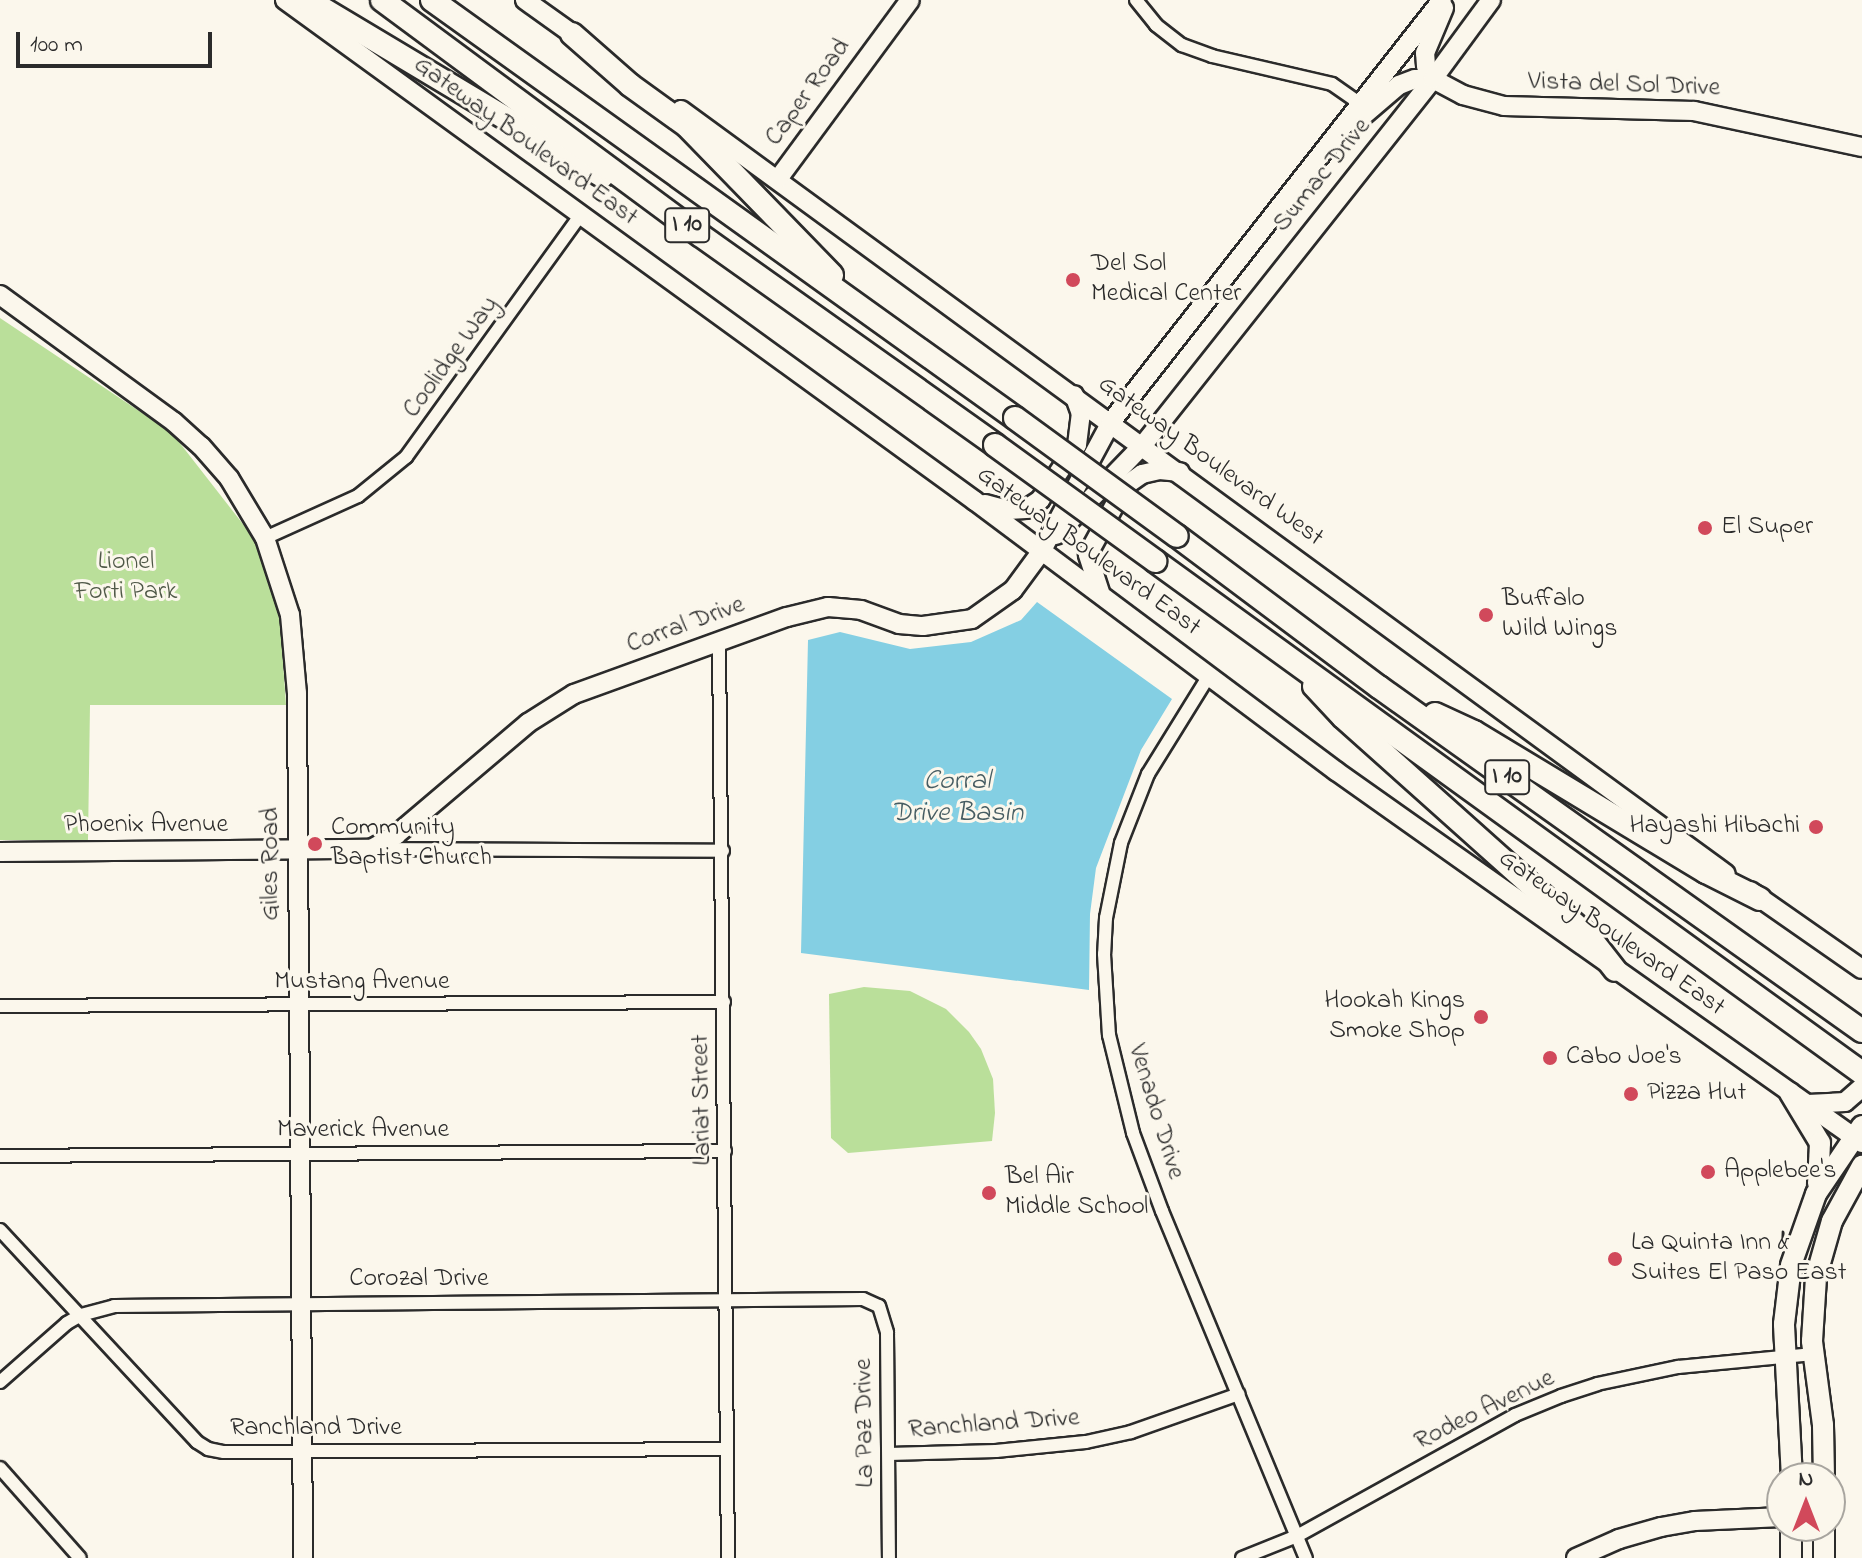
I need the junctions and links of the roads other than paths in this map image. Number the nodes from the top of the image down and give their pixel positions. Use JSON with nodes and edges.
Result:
{"nodes":[{"id":1,"x":285,"y":0,"type":"edge"},
{"id":2,"x":308,"y":0,"type":"edge"},
{"id":3,"x":382,"y":0,"type":"edge"},
{"id":4,"x":432,"y":0,"type":"edge"},
{"id":5,"x":525,"y":0,"type":"edge"},
{"id":6,"x":910,"y":0,"type":"edge"},
{"id":7,"x":1136,"y":0,"type":"edge"},
{"id":8,"x":1445,"y":0,"type":"edge"},
{"id":9,"x":1491,"y":0,"type":"edge"},
{"id":10,"x":572,"y":34,"type":"junction"},
{"id":11,"x":1433,"y":79,"type":"junction"},
{"id":12,"x":1359,"y":103,"type":"junction"},
{"id":13,"x":1862,"y":147,"type":"edge"},
{"id":14,"x":1312,"y":164,"type":"junction"},
{"id":15,"x":778,"y":179,"type":"junction"},
{"id":16,"x":581,"y":214,"type":"junction"},
{"id":17,"x":700,"y":235,"type":"junction"},
{"id":18,"x":0,"y":295,"type":"edge"},
{"id":19,"x":878,"y":321,"type":"junction"},
{"id":20,"x":1074,"y":395,"type":"junction"},
{"id":21,"x":1111,"y":422,"type":"junction"},
{"id":22,"x":1143,"y":445,"type":"junction"},
{"id":23,"x":1180,"y":472,"type":"junction"},
{"id":24,"x":975,"y":501,"type":"junction"},
{"id":25,"x":265,"y":538,"type":"junction"},
{"id":26,"x":1041,"y":552,"type":"junction"},
{"id":27,"x":1100,"y":593,"type":"junction"},
{"id":28,"x":719,"y":642,"type":"junction"},
{"id":29,"x":1278,"y":647,"type":"junction"},
{"id":30,"x":1210,"y":674,"type":"junction"},
{"id":31,"x":1379,"y":687,"type":"junction"},
{"id":32,"x":371,"y":849,"type":"junction"},
{"id":33,"x":299,"y":851,"type":"junction"},
{"id":34,"x":723,"y":851,"type":"junction"},
{"id":35,"x":0,"y":852,"type":"edge"},
{"id":36,"x":1760,"y":899,"type":"junction"},
{"id":37,"x":1862,"y":969,"type":"edge"},
{"id":38,"x":1615,"y":970,"type":"junction"},
{"id":39,"x":724,"y":1002,"type":"junction"},
{"id":40,"x":298,"y":1005,"type":"junction"},
{"id":41,"x":0,"y":1006,"type":"edge"},
{"id":42,"x":1862,"y":1031,"type":"edge"},
{"id":43,"x":1862,"y":1073,"type":"edge"},
{"id":44,"x":1862,"y":1087,"type":"edge"},
{"id":45,"x":1790,"y":1093,"type":"junction"},
{"id":46,"x":1808,"y":1104,"type":"junction"},
{"id":47,"x":1859,"y":1136,"type":"edge"},
{"id":48,"x":725,"y":1151,"type":"junction"},
{"id":49,"x":300,"y":1153,"type":"junction"},
{"id":50,"x":0,"y":1156,"type":"edge"},
{"id":51,"x":1862,"y":1166,"type":"edge"},
{"id":52,"x":1816,"y":1194,"type":"junction"},
{"id":53,"x":1862,"y":1195,"type":"edge"},
{"id":54,"x":1832,"y":1221,"type":"junction"},
{"id":55,"x":0,"y":1230,"type":"edge"},
{"id":56,"x":863,"y":1299,"type":"joint"},
{"id":57,"x":727,"y":1300,"type":"junction"},
{"id":58,"x":298,"y":1303,"type":"junction"},
{"id":59,"x":81,"y":1315,"type":"junction"},
{"id":60,"x":1813,"y":1354,"type":"junction"},
{"id":61,"x":1785,"y":1357,"type":"junction"},
{"id":62,"x":0,"y":1382,"type":"edge"},
{"id":63,"x":1239,"y":1394,"type":"junction"},
{"id":64,"x":727,"y":1449,"type":"junction"},
{"id":65,"x":302,"y":1452,"type":"junction"},
{"id":66,"x":889,"y":1454,"type":"junction"},
{"id":67,"x":1791,"y":1462,"type":"edge"},
{"id":68,"x":1824,"y":1462,"type":"edge"},
{"id":69,"x":0,"y":1468,"type":"edge"},
{"id":70,"x":1766,"y":1518,"type":"edge"},
{"id":71,"x":1297,"y":1536,"type":"junction"},
{"id":72,"x":80,"y":1558,"type":"edge"},
{"id":73,"x":303,"y":1558,"type":"edge"},
{"id":74,"x":728,"y":1558,"type":"edge"},
{"id":75,"x":889,"y":1558,"type":"edge"},
{"id":76,"x":1242,"y":1558,"type":"edge"},
{"id":77,"x":1306,"y":1558,"type":"edge"},
{"id":78,"x":1576,"y":1558,"type":"edge"}],
"edges":[{"from":1,"to":16,"type":"street","name":"Gateway Boulevard East"},
{"from":2,"to":17,"type":"highway"},
{"from":3,"to":17,"type":"highway","number":"I 10"},
{"from":4,"to":19,"type":"highway","number":"I 10"},
{"from":5,"to":10,"type":"street","name":"Gateway Boulevard West"},
{"from":6,"to":15,"type":"street","name":"Caper Road"},
{"from":7,"to":12,"type":"street"},
{"from":8,"to":11,"type":"street"},
{"from":8,"to":12,"type":"street","name":"Sumac Drive"},
{"from":9,"to":11,"type":"street","name":"Sumac Drive"},
{"from":10,"to":15,"type":"street","name":"Gateway Boulevard West"},
{"from":10,"to":19,"type":"highway"},
{"from":11,"to":13,"type":"street","name":"Vista del Sol Drive"},
{"from":11,"to":14,"type":"street"},
{"from":11,"to":22,"type":"street","name":"Sumac Drive"},
{"from":12,"to":14,"type":"street","name":"Sumac Drive"},
{"from":14,"to":21,"type":"street","name":"Sumac Drive"},
{"from":15,"to":20,"type":"street","name":"Gateway Boulevard West"},
{"from":16,"to":24,"type":"street","name":"Gateway Boulevard East"},
{"from":16,"to":25,"type":"street","name":"Coolidge Way"},
{"from":17,"to":29,"type":"highway","number":"I 10","bridge":true},
{"from":18,"to":25,"type":"street","name":"Giles Road"},
{"from":19,"to":31,"type":"highway","number":"I 10","bridge":true},
{"from":20,"to":21,"type":"street","name":"Gateway Boulevard West"},
{"from":20,"to":24,"type":"street"},
{"from":21,"to":22,"type":"street","name":"Gateway Boulevard West"},
{"from":21,"to":26,"type":"street","name":"Sumac Drive"},
{"from":22,"to":23,"type":"street","name":"Gateway Boulevard West"},
{"from":22,"to":26,"type":"street","name":"Sumac Drive"},
{"from":23,"to":27,"type":"street"},
{"from":23,"to":36,"type":"street","name":"Gateway Boulevard West"},
{"from":24,"to":26,"type":"street","name":"Gateway Boulevard East"},
{"from":25,"to":33,"type":"street","name":"Giles Road"},
{"from":26,"to":27,"type":"street","name":"Gateway Boulevard East"},
{"from":26,"to":28,"type":"street","name":"Corral Drive"},
{"from":27,"to":30,"type":"street","name":"Gateway Boulevard East"},
{"from":28,"to":32,"type":"street","name":"Corral Drive"},
{"from":28,"to":34,"type":"street","name":"Lariat Street"},
{"from":29,"to":38,"type":"highway"},
{"from":29,"to":43,"type":"highway","number":"I 10"},
{"from":30,"to":38,"type":"street","name":"Gateway Boulevard East"},
{"from":30,"to":63,"type":"street","name":"Venado Drive"},
{"from":31,"to":36,"type":"highway"},
{"from":31,"to":42,"type":"highway","number":"I 10"},
{"from":32,"to":33,"type":"street","name":"Phoenix Avenue"},
{"from":32,"to":34,"type":"street","name":"Phoenix Avenue"},
{"from":33,"to":35,"type":"street","name":"Phoenix Avenue"},
{"from":33,"to":40,"type":"street","name":"Giles Road"},
{"from":34,"to":39,"type":"street","name":"Lariat Street"},
{"from":36,"to":37,"type":"street","name":"Gateway Boulevard West"},
{"from":38,"to":45,"type":"street","name":"Gateway Boulevard East"},
{"from":39,"to":40,"type":"street","name":"Mustang Avenue"},
{"from":39,"to":48,"type":"street","name":"Lariat Street"},
{"from":40,"to":41,"type":"street","name":"Mustang Avenue"},
{"from":40,"to":49,"type":"street","name":"Giles Road"},
{"from":44,"to":46,"type":"street"},
{"from":45,"to":46,"type":"street","name":"Gateway Boulevard East"},
{"from":45,"to":52,"type":"main road"},
{"from":46,"to":47,"type":"street","name":"Gateway Boulevard East"},
{"from":47,"to":52,"type":"main road"},
{"from":48,"to":49,"type":"street","name":"Maverick Avenue"},
{"from":48,"to":57,"type":"street","name":"Lariat Street"},
{"from":49,"to":50,"type":"street","name":"Maverick Avenue"},
{"from":49,"to":58,"type":"street","name":"Giles Road"},
{"from":51,"to":54,"type":"main road"},
{"from":52,"to":61,"type":"main road"},
{"from":53,"to":54,"type":"main road"},
{"from":54,"to":60,"type":"main road"},
{"from":55,"to":59,"type":"street","name":"Ranchland Drive"},
{"from":56,"to":57,"type":"street","name":"Corozal Drive"},
{"from":56,"to":66,"type":"street","name":"La Paz Drive"},
{"from":57,"to":58,"type":"street","name":"Corozal Drive"},
{"from":57,"to":64,"type":"street","name":"Lariat Street"},
{"from":58,"to":59,"type":"street","name":"Corozal Drive"},
{"from":58,"to":65,"type":"street","name":"Giles Road"},
{"from":59,"to":62,"type":"street","name":"Corozal Drive"},
{"from":59,"to":65,"type":"street","name":"Ranchland Drive"},
{"from":60,"to":61,"type":"street","name":"Rodeo Avenue"},
{"from":60,"to":68,"type":"main road"},
{"from":61,"to":67,"type":"main road"},
{"from":61,"to":71,"type":"street","name":"Rodeo Avenue"},
{"from":63,"to":66,"type":"street","name":"Ranchland Drive"},
{"from":63,"to":71,"type":"street","name":"Venado Drive"},
{"from":64,"to":65,"type":"street","name":"Ranchland Drive"},
{"from":64,"to":74,"type":"street","name":"Lariat Street"},
{"from":65,"to":73,"type":"street","name":"Giles Road"},
{"from":66,"to":75,"type":"street","name":"La Paz Drive"},
{"from":69,"to":72,"type":"street"},
{"from":70,"to":78,"type":"street"},
{"from":71,"to":76,"type":"street","name":"Rodeo Avenue"},
{"from":71,"to":77,"type":"street","name":"Venado Drive"}]}
